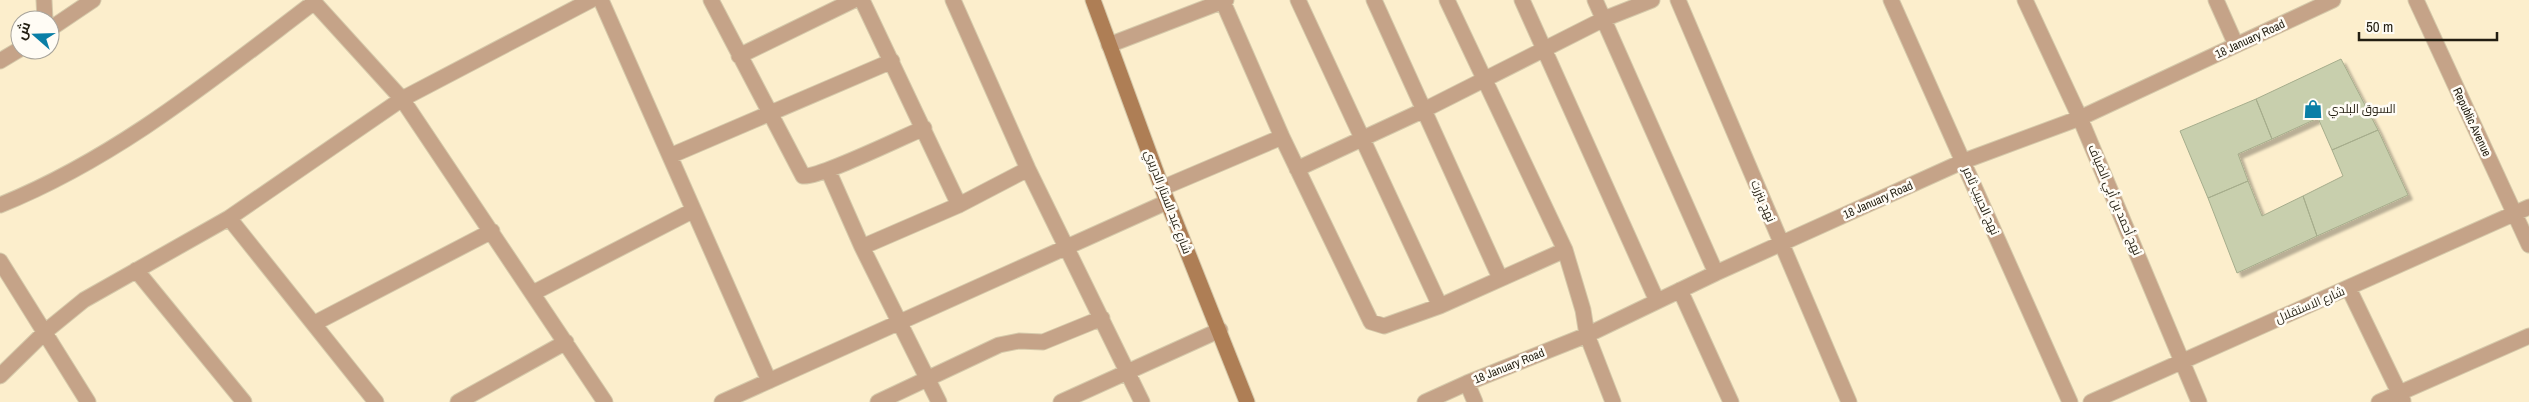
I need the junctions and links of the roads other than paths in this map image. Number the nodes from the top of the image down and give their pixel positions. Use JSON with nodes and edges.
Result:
{"nodes":[{"id":1,"x":93,"y":0,"type":"edge"},
{"id":2,"x":591,"y":0,"type":"edge"},
{"id":3,"x":601,"y":0,"type":"edge"},
{"id":4,"x":711,"y":0,"type":"edge"},
{"id":5,"x":854,"y":0,"type":"edge"},
{"id":6,"x":862,"y":0,"type":"edge"},
{"id":7,"x":953,"y":0,"type":"edge"},
{"id":8,"x":1093,"y":0,"type":"edge"},
{"id":9,"x":1298,"y":0,"type":"edge"},
{"id":10,"x":1374,"y":0,"type":"edge"},
{"id":11,"x":1447,"y":0,"type":"edge"},
{"id":12,"x":1522,"y":0,"type":"edge"},
{"id":13,"x":1595,"y":0,"type":"edge"},
{"id":14,"x":1652,"y":0,"type":"edge"},
{"id":15,"x":1678,"y":0,"type":"edge"},
{"id":16,"x":1891,"y":0,"type":"edge"},
{"id":17,"x":2025,"y":0,"type":"edge"},
{"id":18,"x":2216,"y":0,"type":"edge"},
{"id":19,"x":2333,"y":0,"type":"edge"},
{"id":20,"x":2416,"y":0,"type":"edge"},
{"id":21,"x":313,"y":1,"type":"edge"},
{"id":22,"x":1224,"y":1,"type":"edge"},
{"id":23,"x":1604,"y":19,"type":"junction"},
{"id":24,"x":60,"y":22,"type":"edge"},
{"id":25,"x":1109,"y":45,"type":"junction"},
{"id":26,"x":2236,"y":45,"type":"junction"},
{"id":27,"x":1545,"y":50,"type":"junction"},
{"id":28,"x":739,"y":56,"type":"junction"},
{"id":29,"x":892,"y":61,"type":"junction"},
{"id":30,"x":1483,"y":81,"type":"junction"},
{"id":31,"x":402,"y":99,"type":"junction"},
{"id":32,"x":1422,"y":111,"type":"junction"},
{"id":33,"x":769,"y":114,"type":"junction"},
{"id":34,"x":2080,"y":118,"type":"junction"},
{"id":35,"x":924,"y":128,"type":"junction"},
{"id":36,"x":1282,"y":137,"type":"junction"},
{"id":37,"x":1362,"y":139,"type":"junction"},
{"id":38,"x":670,"y":156,"type":"junction"},
{"id":39,"x":1964,"y":161,"type":"junction"},
{"id":40,"x":1028,"y":169,"type":"junction"},
{"id":41,"x":1297,"y":169,"type":"junction"},
{"id":42,"x":828,"y":170,"type":"junction"},
{"id":43,"x":1164,"y":195,"type":"junction"},
{"id":44,"x":0,"y":205,"type":"edge"},
{"id":45,"x":959,"y":205,"type":"junction"},
{"id":46,"x":2529,"y":207,"type":"edge"},
{"id":47,"x":692,"y":211,"type":"junction"},
{"id":48,"x":2515,"y":213,"type":"junction"},
{"id":49,"x":229,"y":218,"type":"junction"},
{"id":50,"x":492,"y":231,"type":"junction"},
{"id":51,"x":1781,"y":243,"type":"junction"},
{"id":52,"x":2529,"y":245,"type":"edge"},
{"id":53,"x":1067,"y":246,"type":"junction"},
{"id":54,"x":862,"y":247,"type":"junction"},
{"id":55,"x":1565,"y":250,"type":"junction"},
{"id":56,"x":0,"y":260,"type":"edge"},
{"id":57,"x":136,"y":270,"type":"junction"},
{"id":58,"x":1716,"y":273,"type":"junction"},
{"id":59,"x":1500,"y":278,"type":"junction"},
{"id":60,"x":2349,"y":289,"type":"junction"},
{"id":61,"x":1680,"y":290,"type":"junction"},
{"id":62,"x":533,"y":293,"type":"junction"},
{"id":63,"x":1657,"y":301,"type":"junction"},
{"id":64,"x":1440,"y":306,"type":"junction"},
{"id":65,"x":1102,"y":318,"type":"junction"},
{"id":66,"x":899,"y":321,"type":"junction"},
{"id":67,"x":315,"y":323,"type":"junction"},
{"id":68,"x":1220,"y":330,"type":"junction"},
{"id":69,"x":46,"y":331,"type":"junction"},
{"id":70,"x":1587,"y":335,"type":"junction"},
{"id":71,"x":2529,"y":336,"type":"edge"},
{"id":72,"x":566,"y":342,"type":"junction"},
{"id":73,"x":2182,"y":360,"type":"junction"},
{"id":74,"x":1129,"y":372,"type":"junction"},
{"id":75,"x":0,"y":376,"type":"edge"},
{"id":76,"x":927,"y":379,"type":"junction"},
{"id":77,"x":769,"y":381,"type":"junction"},
{"id":78,"x":1467,"y":383,"type":"junction"},
{"id":79,"x":2401,"y":398,"type":"edge"},
{"id":80,"x":88,"y":402,"type":"edge"},
{"id":81,"x":244,"y":402,"type":"edge"},
{"id":82,"x":376,"y":402,"type":"edge"},
{"id":83,"x":458,"y":402,"type":"edge"},
{"id":84,"x":605,"y":402,"type":"edge"},
{"id":85,"x":722,"y":402,"type":"edge"},
{"id":86,"x":878,"y":402,"type":"edge"},
{"id":87,"x":939,"y":402,"type":"edge"},
{"id":88,"x":1061,"y":402,"type":"edge"},
{"id":89,"x":1142,"y":402,"type":"edge"},
{"id":90,"x":1247,"y":402,"type":"edge"},
{"id":91,"x":1425,"y":402,"type":"edge"},
{"id":92,"x":1475,"y":402,"type":"edge"},
{"id":93,"x":1613,"y":402,"type":"edge"},
{"id":94,"x":1732,"y":402,"type":"edge"},
{"id":95,"x":1849,"y":402,"type":"edge"},
{"id":96,"x":2070,"y":402,"type":"edge"},
{"id":97,"x":2091,"y":402,"type":"edge"},
{"id":98,"x":2199,"y":402,"type":"edge"},
{"id":99,"x":2379,"y":402,"type":"edge"}],
"edges":[{"from":1,"to":24,"type":"street"},
{"from":2,"to":31,"type":"street"},
{"from":3,"to":38,"type":"street"},
{"from":4,"to":28,"type":"street"},
{"from":5,"to":28,"type":"street"},
{"from":6,"to":29,"type":"street"},
{"from":7,"to":40,"type":"street"},
{"from":8,"to":25,"type":"street","name":"شارع عبد الستار الدريري"},
{"from":9,"to":37,"type":"street"},
{"from":10,"to":32,"type":"street"},
{"from":11,"to":30,"type":"street"},
{"from":12,"to":27,"type":"street"},
{"from":13,"to":23,"type":"street"},
{"from":14,"to":23,"type":"street"},
{"from":15,"to":51,"type":"street","name":"نهج بنزرت"},
{"from":16,"to":39,"type":"street","name":"نهج الحبيب ثامر"},
{"from":17,"to":34,"type":"street","name":"نهج أحمد بن أبي الضياف"},
{"from":18,"to":26,"type":"street"},
{"from":19,"to":26,"type":"street","name":"18 January Road"},
{"from":20,"to":48,"type":"street","name":"Republic Avenue"},
{"from":21,"to":31,"type":"street"},
{"from":21,"to":44,"type":"street"},
{"from":22,"to":25,"type":"street"},
{"from":22,"to":36,"type":"street"},
{"from":23,"to":27,"type":"street"},
{"from":23,"to":58,"type":"street"},
{"from":25,"to":43,"type":"street","name":"شارع عبد الستار الدريري"},
{"from":26,"to":34,"type":"street","name":"18 January Road"},
{"from":27,"to":30,"type":"street"},
{"from":27,"to":63,"type":"street"},
{"from":28,"to":33,"type":"street"},
{"from":29,"to":33,"type":"street"},
{"from":29,"to":35,"type":"street"},
{"from":30,"to":32,"type":"street"},
{"from":30,"to":55,"type":"street"},
{"from":31,"to":49,"type":"street"},
{"from":31,"to":50,"type":"street"},
{"from":32,"to":37,"type":"street"},
{"from":32,"to":59,"type":"street"},
{"from":33,"to":38,"type":"street"},
{"from":33,"to":42,"type":"street"},
{"from":34,"to":39,"type":"street","name":"18 January Road"},
{"from":34,"to":73,"type":"street","name":"نهج أحمد بن أبي الضياف"},
{"from":35,"to":42,"type":"street"},
{"from":35,"to":45,"type":"street"},
{"from":36,"to":41,"type":"street"},
{"from":36,"to":43,"type":"street"},
{"from":37,"to":41,"type":"street"},
{"from":37,"to":64,"type":"street"},
{"from":38,"to":47,"type":"street"},
{"from":39,"to":51,"type":"street","name":"18 January Road"},
{"from":39,"to":96,"type":"street","name":"نهج الحبيب ثامر"},
{"from":40,"to":45,"type":"street"},
{"from":40,"to":53,"type":"street"},
{"from":41,"to":64,"type":"street"},
{"from":42,"to":54,"type":"street"},
{"from":43,"to":53,"type":"street"},
{"from":43,"to":68,"type":"street","name":"شارع عبد الستار الدريري"},
{"from":45,"to":54,"type":"street"},
{"from":46,"to":48,"type":"street","name":"شارع الاستقلال"},
{"from":47,"to":62,"type":"street"},
{"from":47,"to":77,"type":"street"},
{"from":48,"to":52,"type":"street","name":"Republic Avenue"},
{"from":48,"to":60,"type":"street","name":"شارع الاستقلال"},
{"from":49,"to":57,"type":"street"},
{"from":49,"to":67,"type":"street"},
{"from":50,"to":62,"type":"street"},
{"from":50,"to":67,"type":"street"},
{"from":51,"to":58,"type":"street","name":"18 January Road"},
{"from":51,"to":95,"type":"street","name":"نهج بنزرت"},
{"from":53,"to":65,"type":"street"},
{"from":53,"to":66,"type":"street"},
{"from":54,"to":66,"type":"street"},
{"from":55,"to":59,"type":"street"},
{"from":55,"to":70,"type":"street"},
{"from":56,"to":69,"type":"street"},
{"from":57,"to":69,"type":"street"},
{"from":57,"to":81,"type":"street"},
{"from":58,"to":61,"type":"street","name":"18 January Road"},
{"from":59,"to":64,"type":"street"},
{"from":60,"to":73,"type":"street","name":"شارع الاستقلال"},
{"from":60,"to":79,"type":"street"},
{"from":61,"to":63,"type":"street","name":"18 January Road"},
{"from":61,"to":94,"type":"street"},
{"from":62,"to":72,"type":"street"},
{"from":63,"to":70,"type":"street","name":"18 January Road"},
{"from":65,"to":74,"type":"street"},
{"from":65,"to":76,"type":"street"},
{"from":66,"to":76,"type":"street"},
{"from":66,"to":77,"type":"street"},
{"from":67,"to":82,"type":"street"},
{"from":68,"to":74,"type":"street"},
{"from":68,"to":90,"type":"street","name":"شارع عبد الستار الدريري"},
{"from":69,"to":75,"type":"street"},
{"from":69,"to":80,"type":"street"},
{"from":70,"to":78,"type":"street","name":"18 January Road"},
{"from":70,"to":93,"type":"street"},
{"from":71,"to":79,"type":"street"},
{"from":72,"to":83,"type":"street"},
{"from":72,"to":84,"type":"street"},
{"from":73,"to":97,"type":"street","name":"شارع الاستقلال"},
{"from":73,"to":98,"type":"street","name":"نهج أحمد بن أبي الضياف"},
{"from":74,"to":88,"type":"street"},
{"from":74,"to":89,"type":"street"},
{"from":76,"to":86,"type":"street"},
{"from":76,"to":87,"type":"street"},
{"from":77,"to":85,"type":"street"},
{"from":78,"to":91,"type":"street","name":"18 January Road"},
{"from":78,"to":92,"type":"street"},
{"from":79,"to":99,"type":"street"}]}
